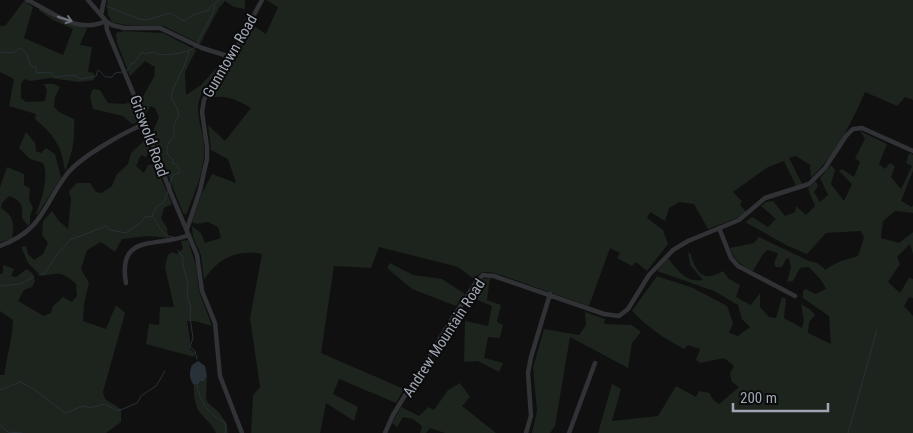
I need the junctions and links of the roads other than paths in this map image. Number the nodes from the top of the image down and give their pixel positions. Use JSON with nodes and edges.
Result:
{"nodes":[{"id":1,"x":27,"y":0,"type":"edge"},
{"id":2,"x":88,"y":0,"type":"edge"},
{"id":3,"x":104,"y":0,"type":"edge"},
{"id":4,"x":262,"y":0,"type":"edge"},
{"id":5,"x":101,"y":15,"type":"junction"},
{"id":6,"x":106,"y":21,"type":"junction"},
{"id":7,"x":116,"y":27,"type":"junction"},
{"id":8,"x":110,"y":36,"type":"junction"},
{"id":9,"x":231,"y":56,"type":"junction"},
{"id":10,"x":144,"y":124,"type":"junction"},
{"id":11,"x":913,"y":152,"type":"edge"},
{"id":12,"x":719,"y":228,"type":"junction"},
{"id":13,"x":187,"y":229,"type":"junction"},
{"id":14,"x":190,"y":235,"type":"junction"},
{"id":15,"x":0,"y":246,"type":"edge"},
{"id":16,"x":126,"y":283,"type":"dead end"},
{"id":17,"x":550,"y":294,"type":"junction"},
{"id":18,"x":795,"y":296,"type":"dead end"},
{"id":19,"x":594,"y":363,"type":"dead end"},
{"id":20,"x":242,"y":433,"type":"edge"},
{"id":21,"x":385,"y":433,"type":"edge"},
{"id":22,"x":526,"y":433,"type":"edge"},
{"id":23,"x":569,"y":433,"type":"edge"}],
"edges":[{"from":1,"to":6,"type":"street","one_way":true},
{"from":2,"to":5,"type":"street"},
{"from":3,"to":5,"type":"street"},
{"from":4,"to":9,"type":"street","name":"Gunntown Road"},
{"from":5,"to":6,"type":"street"},
{"from":6,"to":7,"type":"street"},
{"from":6,"to":8,"type":"street","name":"Griswold Road"},
{"from":7,"to":8,"type":"street"},
{"from":7,"to":9,"type":"street"},
{"from":8,"to":10,"type":"street","name":"Griswold Road"},
{"from":9,"to":13,"type":"street","name":"Gunntown Road"},
{"from":10,"to":13,"type":"street","name":"Griswold Road"},
{"from":10,"to":15,"type":"street"},
{"from":11,"to":12,"type":"street","name":"Andrew Mountain Road"},
{"from":12,"to":17,"type":"street","name":"Andrew Mountain Road"},
{"from":12,"to":18,"type":"street"},
{"from":13,"to":14,"type":"street","name":"Griswold Road"},
{"from":14,"to":16,"type":"street"},
{"from":14,"to":20,"type":"street","name":"Griswold Road"},
{"from":17,"to":21,"type":"street","name":"Andrew Mountain Road"},
{"from":17,"to":22,"type":"street"},
{"from":19,"to":23,"type":"street"}]}
